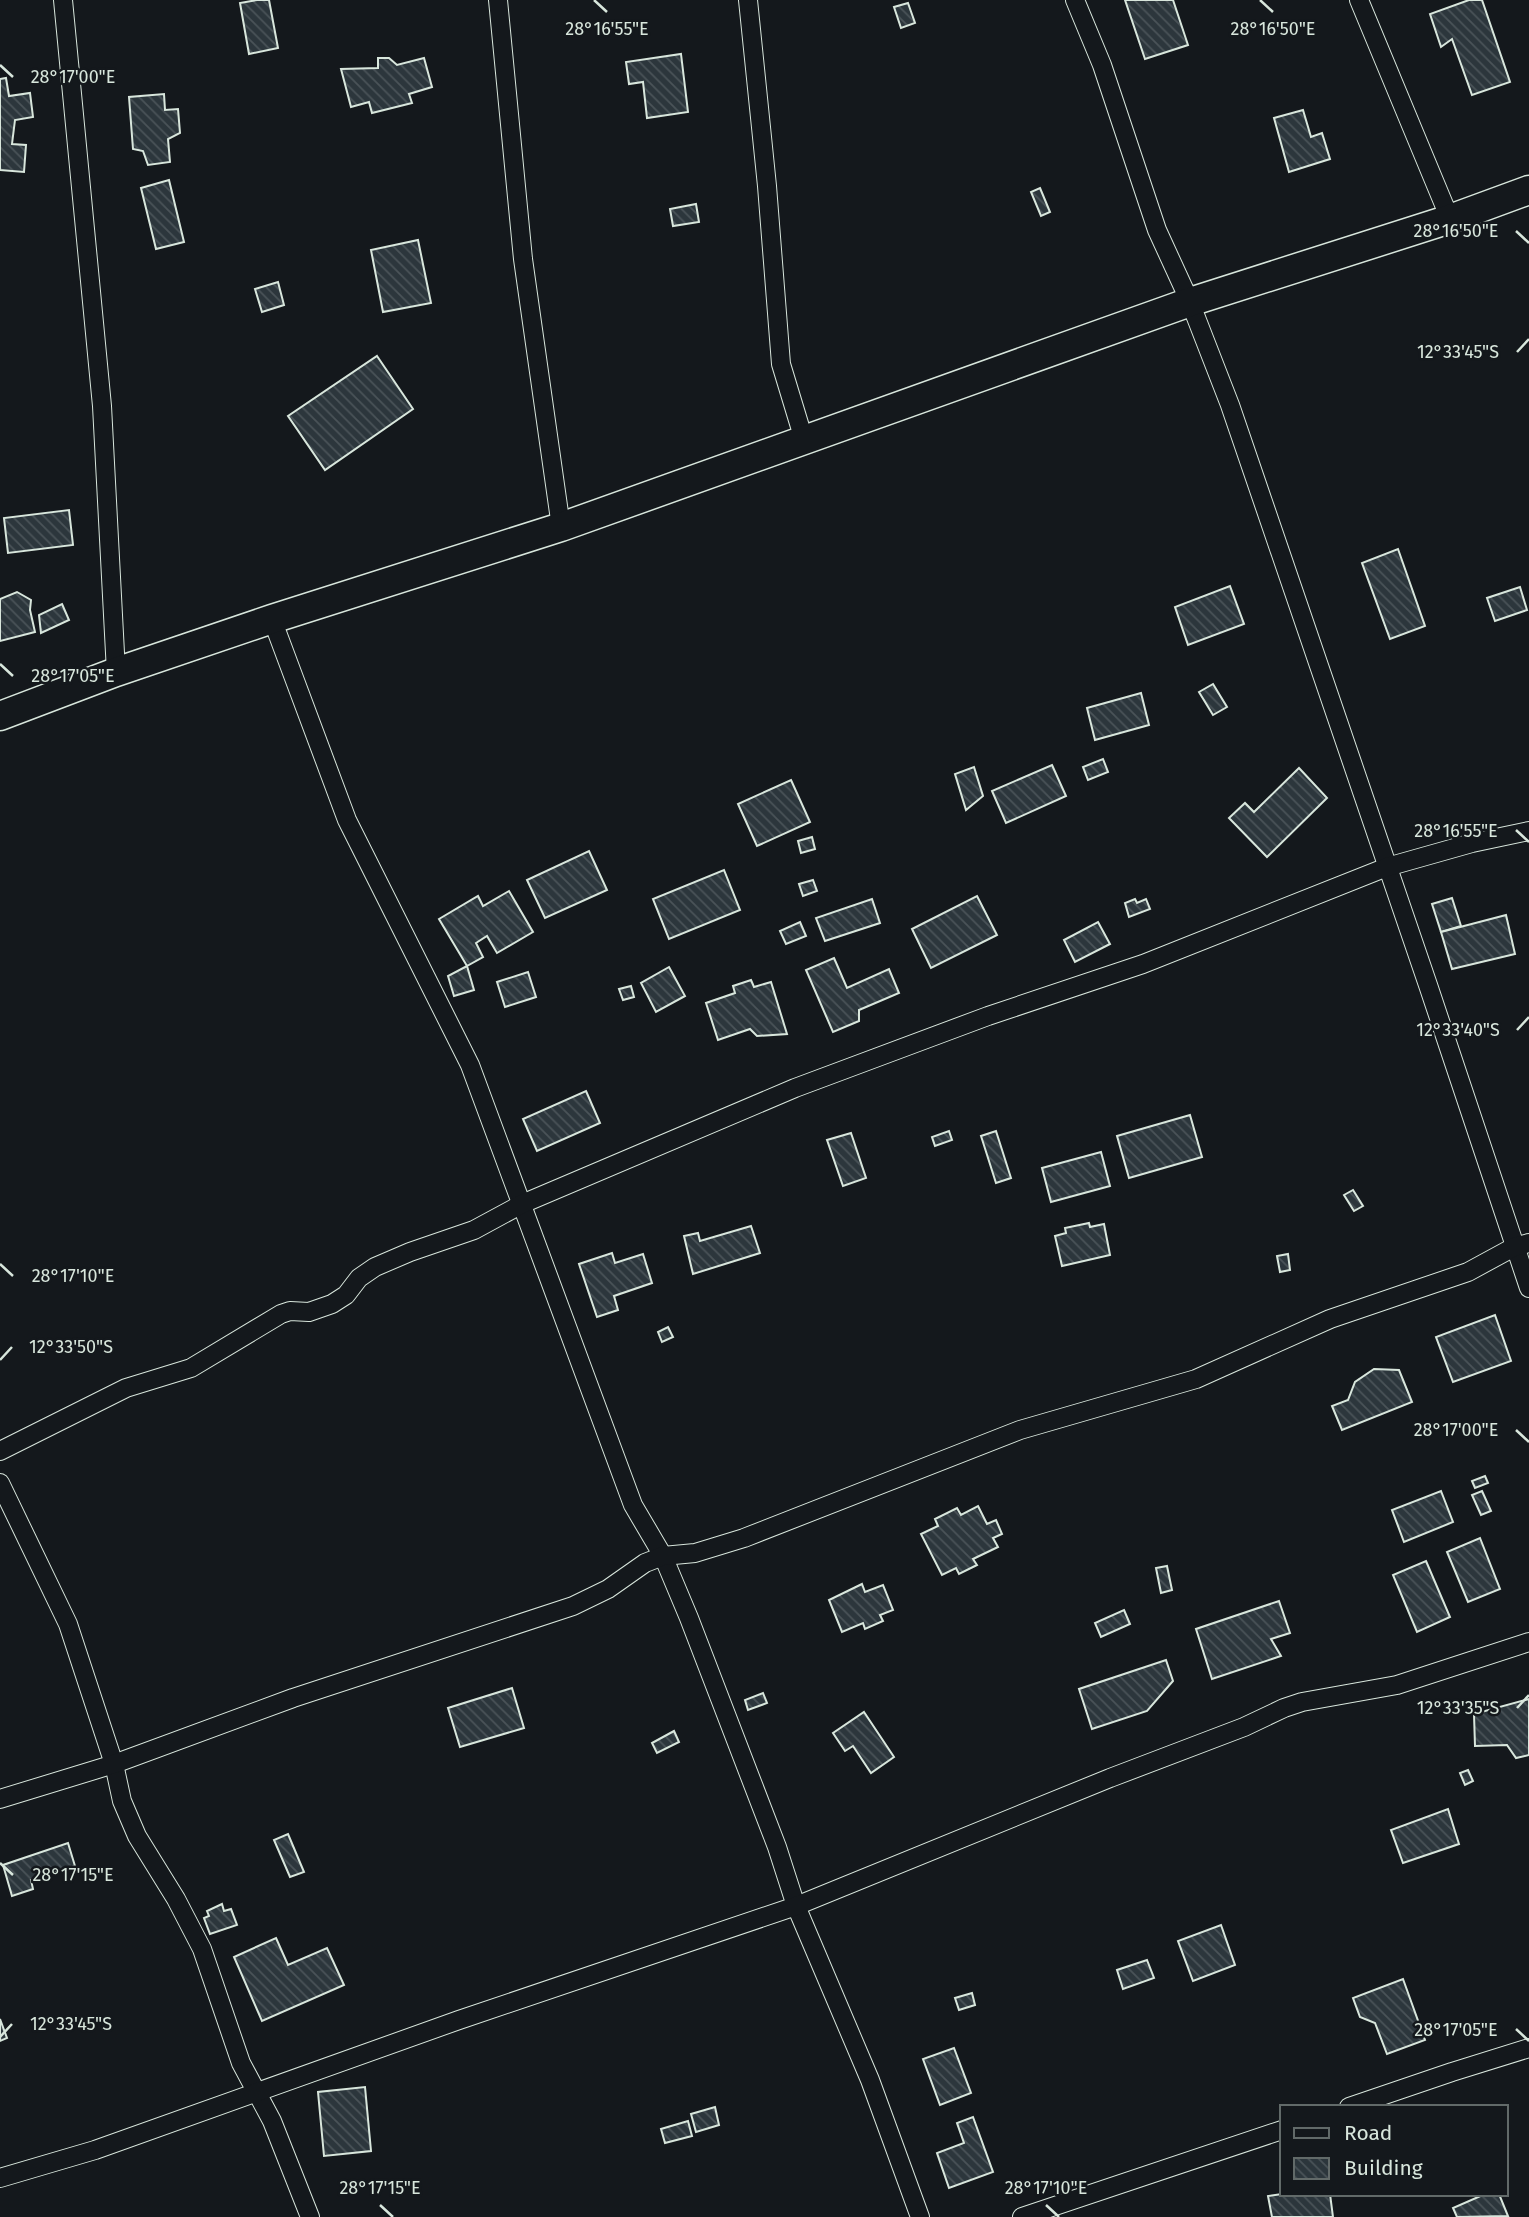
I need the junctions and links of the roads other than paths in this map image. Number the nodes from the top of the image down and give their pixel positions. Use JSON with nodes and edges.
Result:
{"nodes":[{"id":1,"x":63,"y":0,"type":"edge"},
{"id":2,"x":498,"y":0,"type":"edge"},
{"id":3,"x":748,"y":0,"type":"edge"},
{"id":4,"x":1075,"y":0,"type":"edge"},
{"id":5,"x":1359,"y":0,"type":"edge"},
{"id":6,"x":1529,"y":190,"type":"edge"},
{"id":7,"x":1450,"y":219,"type":"junction"},
{"id":8,"x":1190,"y":302,"type":"junction"},
{"id":9,"x":804,"y":440,"type":"junction"},
{"id":10,"x":561,"y":527,"type":"junction"},
{"id":11,"x":272,"y":619,"type":"junction"},
{"id":12,"x":116,"y":672,"type":"junction"},
{"id":13,"x":0,"y":716,"type":"edge"},
{"id":14,"x":1529,"y":831,"type":"edge"},
{"id":15,"x":1387,"y":867,"type":"junction"},
{"id":16,"x":522,"y":1204,"type":"junction"},
{"id":17,"x":1521,"y":1245,"type":"edge"},
{"id":18,"x":1529,"y":1289,"type":"edge"},
{"id":19,"x":0,"y":1451,"type":"edge"},
{"id":20,"x":0,"y":1483,"type":"edge"},
{"id":21,"x":663,"y":1556,"type":"junction"},
{"id":22,"x":1529,"y":1642,"type":"edge"},
{"id":23,"x":114,"y":1764,"type":"junction"},
{"id":24,"x":0,"y":1799,"type":"edge"},
{"id":25,"x":796,"y":1906,"type":"junction"},
{"id":26,"x":1529,"y":2048,"type":"edge"},
{"id":27,"x":257,"y":2092,"type":"junction"},
{"id":28,"x":1355,"y":2105,"type":"edge"},
{"id":29,"x":1280,"y":2131,"type":"edge"},
{"id":30,"x":0,"y":2178,"type":"edge"},
{"id":31,"x":310,"y":2217,"type":"edge"},
{"id":32,"x":920,"y":2217,"type":"edge"},
{"id":33,"x":1022,"y":2217,"type":"edge"}],
"edges":[{"from":1,"to":12,"type":"street"},
{"from":2,"to":10,"type":"street"},
{"from":3,"to":9,"type":"street"},
{"from":4,"to":8,"type":"street"},
{"from":5,"to":7,"type":"street"},
{"from":6,"to":7,"type":"main road"},
{"from":7,"to":8,"type":"main road"},
{"from":8,"to":9,"type":"main road"},
{"from":8,"to":15,"type":"street"},
{"from":9,"to":10,"type":"main road"},
{"from":10,"to":11,"type":"main road"},
{"from":11,"to":12,"type":"main road"},
{"from":11,"to":16,"type":"street"},
{"from":12,"to":13,"type":"main road"},
{"from":14,"to":15,"type":"street"},
{"from":15,"to":16,"type":"street"},
{"from":15,"to":17,"type":"street"},
{"from":16,"to":19,"type":"street"},
{"from":16,"to":21,"type":"street"},
{"from":17,"to":18,"type":"street"},
{"from":17,"to":21,"type":"street"},
{"from":20,"to":23,"type":"street"},
{"from":21,"to":23,"type":"street"},
{"from":21,"to":25,"type":"street"},
{"from":22,"to":25,"type":"street"},
{"from":23,"to":24,"type":"street"},
{"from":23,"to":27,"type":"street"},
{"from":25,"to":27,"type":"street"},
{"from":25,"to":32,"type":"street"},
{"from":26,"to":28,"type":"street"},
{"from":27,"to":30,"type":"street"},
{"from":27,"to":31,"type":"street"},
{"from":29,"to":33,"type":"street"}]}
